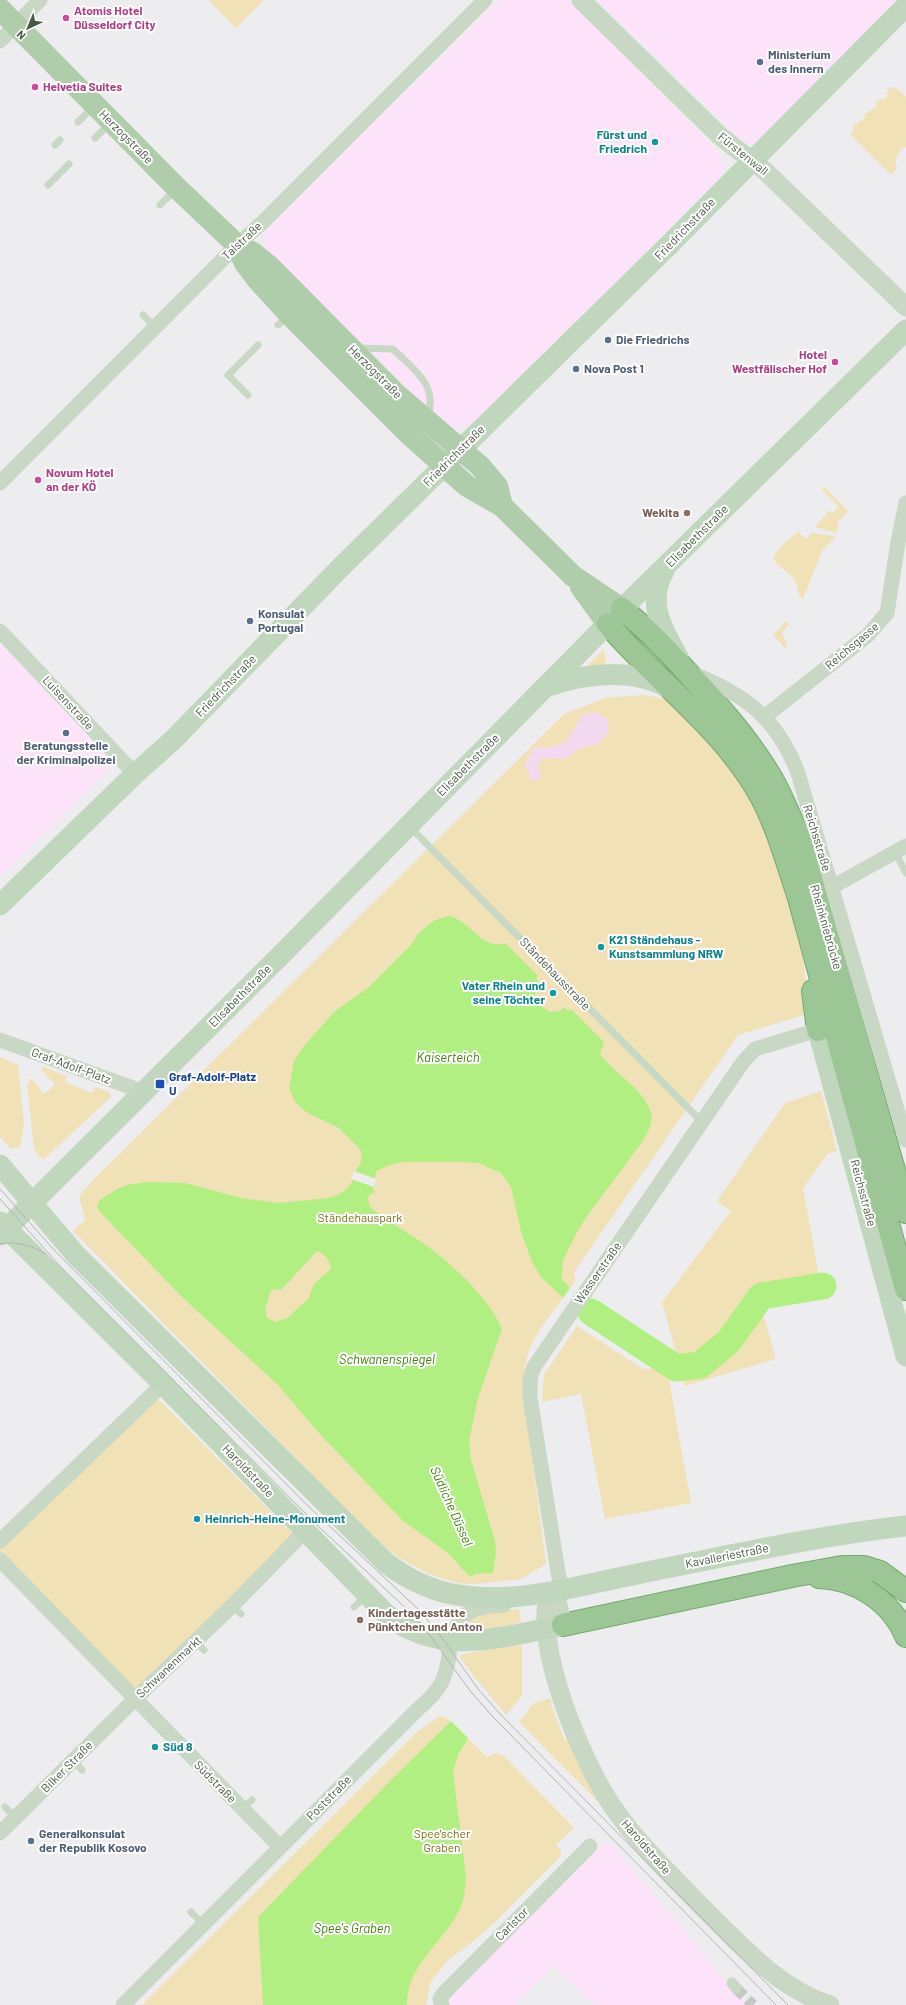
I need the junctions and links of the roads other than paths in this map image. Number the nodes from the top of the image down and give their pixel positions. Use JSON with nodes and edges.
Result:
{"nodes":[{"id":1,"x":40,"y":0,"type":"edge"},
{"id":2,"x":485,"y":0,"type":"edge"},
{"id":3,"x":581,"y":0,"type":"edge"},
{"id":4,"x":906,"y":6,"type":"edge"},
{"id":5,"x":0,"y":9,"type":"edge"},
{"id":6,"x":15,"y":25,"type":"junction"},
{"id":7,"x":0,"y":41,"type":"edge"},
{"id":8,"x":95,"y":106,"type":"junction"},
{"id":9,"x":78,"y":122,"type":"dead end"},
{"id":10,"x":111,"y":122,"type":"junction"},
{"id":11,"x":95,"y":138,"type":"dead end"},
{"id":12,"x":751,"y":161,"type":"junction"},
{"id":13,"x":69,"y":164,"type":"dead end"},
{"id":14,"x":48,"y":185,"type":"dead end"},
{"id":15,"x":177,"y":188,"type":"junction"},
{"id":16,"x":160,"y":205,"type":"dead end"},
{"id":17,"x":237,"y":245,"type":"junction"},
{"id":18,"x":906,"y":307,"type":"edge"},
{"id":19,"x":143,"y":315,"type":"dead end"},
{"id":20,"x":155,"y":327,"type":"junction"},
{"id":21,"x":906,"y":330,"type":"edge"},
{"id":22,"x":258,"y":345,"type":"dead end"},
{"id":23,"x":351,"y":348,"type":"junction"},
{"id":24,"x":248,"y":396,"type":"dead end"},
{"id":25,"x":426,"y":421,"type":"junction"},
{"id":26,"x":461,"y":448,"type":"junction"},
{"id":27,"x":445,"y":465,"type":"junction"},
{"id":28,"x":0,"y":483,"type":"edge"},
{"id":29,"x":906,"y":503,"type":"edge"},
{"id":30,"x":502,"y":506,"type":"junction"},
{"id":31,"x":670,"y":562,"type":"junction"},
{"id":32,"x":615,"y":617,"type":"junction"},
{"id":33,"x":0,"y":631,"type":"edge"},
{"id":34,"x":686,"y":671,"type":"junction"},
{"id":35,"x":546,"y":686,"type":"junction"},
{"id":36,"x":673,"y":690,"type":"junction"},
{"id":37,"x":764,"y":717,"type":"junction"},
{"id":38,"x":135,"y":774,"type":"junction"},
{"id":39,"x":408,"y":826,"type":"junction"},
{"id":40,"x":900,"y":849,"type":"edge"},
{"id":41,"x":906,"y":873,"type":"edge"},
{"id":42,"x":832,"y":887,"type":"junction"},
{"id":43,"x":0,"y":905,"type":"edge"},
{"id":44,"x":814,"y":954,"type":"junction"},
{"id":45,"x":818,"y":1030,"type":"junction"},
{"id":46,"x":0,"y":1040,"type":"edge"},
{"id":47,"x":140,"y":1095,"type":"junction"},
{"id":48,"x":901,"y":1099,"type":"edge"},
{"id":49,"x":702,"y":1122,"type":"junction"},
{"id":50,"x":906,"y":1140,"type":"edge"},
{"id":51,"x":0,"y":1165,"type":"edge"},
{"id":52,"x":32,"y":1203,"type":"junction"},
{"id":53,"x":906,"y":1212,"type":"edge"},
{"id":54,"x":2,"y":1229,"type":"edge"},
{"id":55,"x":906,"y":1290,"type":"edge"},
{"id":56,"x":906,"y":1356,"type":"edge"},
{"id":57,"x":163,"y":1384,"type":"junction"},
{"id":58,"x":906,"y":1526,"type":"edge"},
{"id":59,"x":306,"y":1530,"type":"junction"},
{"id":60,"x":0,"y":1541,"type":"edge"},
{"id":61,"x":0,"y":1560,"type":"edge"},
{"id":62,"x":792,"y":1576,"type":"junction"},
{"id":63,"x":555,"y":1591,"type":"junction"},
{"id":64,"x":906,"y":1591,"type":"edge"},
{"id":65,"x":519,"y":1597,"type":"junction"},
{"id":66,"x":554,"y":1627,"type":"junction"},
{"id":67,"x":906,"y":1636,"type":"edge"},
{"id":68,"x":451,"y":1640,"type":"junction"},
{"id":69,"x":134,"y":1700,"type":"junction"},
{"id":70,"x":0,"y":1834,"type":"edge"},
{"id":71,"x":590,"y":1846,"type":"dead end"},
{"id":72,"x":280,"y":1847,"type":"junction"},
{"id":73,"x":191,"y":1912,"type":"dead end"},
{"id":74,"x":204,"y":1925,"type":"junction"},
{"id":75,"x":123,"y":2005,"type":"edge"},
{"id":76,"x":442,"y":2005,"type":"edge"},
{"id":77,"x":830,"y":2005,"type":"edge"}],
"edges":[{"from":1,"to":6,"type":"street"},
{"from":2,"to":17,"type":"street","name":"Talstraße"},
{"from":3,"to":12,"type":"street","name":"Fürstenwall"},
{"from":4,"to":12,"type":"main road","name":"Friedrichstraße"},
{"from":5,"to":6,"type":"main road","name":"Herzogstraße"},
{"from":6,"to":7,"type":"street"},
{"from":6,"to":8,"type":"main road","name":"Herzogstraße"},
{"from":8,"to":9,"type":"lane"},
{"from":8,"to":10,"type":"main road","name":"Herzogstraße"},
{"from":10,"to":11,"type":"lane"},
{"from":10,"to":15,"type":"main road","name":"Herzogstraße"},
{"from":12,"to":18,"type":"street","name":"Fürstenwall"},
{"from":12,"to":26,"type":"main road","name":"Friedrichstraße"},
{"from":13,"to":14,"type":"lane"},
{"from":15,"to":16,"type":"lane"},
{"from":15,"to":17,"type":"main road","name":"Herzogstraße"},
{"from":17,"to":20,"type":"street","name":"Talstraße"},
{"from":17,"to":23,"type":"main road","name":"Herzogstraße"},
{"from":17,"to":27,"type":"main road","name":"Herzogstraße"},
{"from":19,"to":20,"type":"lane"},
{"from":20,"to":28,"type":"street","name":"Talstraße"},
{"from":21,"to":31,"type":"main road","name":"Elisabethstraße"},
{"from":22,"to":24,"type":"lane"},
{"from":23,"to":25,"type":"main road","name":"Herzogstraße"},
{"from":23,"to":25,"type":"lane"},
{"from":25,"to":26,"type":"main road","name":"Herzogstraße"},
{"from":26,"to":27,"type":"main road","name":"Friedrichstraße"},
{"from":26,"to":30,"type":"main road","name":"Herzogstraße"},
{"from":27,"to":30,"type":"main road","name":"Herzogstraße"},
{"from":27,"to":38,"type":"main road","name":"Friedrichstraße"},
{"from":29,"to":37,"type":"street","name":"Reichsgasse"},
{"from":30,"to":32,"type":"main road","name":"Herzogstraße"},
{"from":31,"to":32,"type":"main road","name":"Elisabethstraße"},
{"from":31,"to":34,"type":"main road"},
{"from":32,"to":34,"type":"highway","name":"Reichsstraße"},
{"from":32,"to":35,"type":"main road","name":"Elisabethstraße"},
{"from":32,"to":36,"type":"highway"},
{"from":33,"to":38,"type":"street","name":"Luisenstraße"},
{"from":34,"to":37,"type":"street","name":"Reichsstraße"},
{"from":34,"to":53,"type":"highway","name":"Rheinkniebrücke"},
{"from":35,"to":36,"type":"main road"},
{"from":35,"to":39,"type":"main road","name":"Elisabethstraße"},
{"from":36,"to":44,"type":"highway"},
{"from":37,"to":42,"type":"street","name":"Reichsstraße"},
{"from":38,"to":43,"type":"main road","name":"Friedrichstraße"},
{"from":39,"to":47,"type":"main road","name":"Elisabethstraße"},
{"from":39,"to":49,"type":"lane","name":"Ständehausstraße"},
{"from":40,"to":41,"type":"lane"},
{"from":40,"to":42,"type":"street"},
{"from":42,"to":48,"type":"street","name":"Reichsstraße"},
{"from":44,"to":45,"type":"highway"},
{"from":44,"to":55,"type":"highway","name":"Rheinkniebrücke"},
{"from":45,"to":49,"type":"street","name":"Wasserstraße"},
{"from":45,"to":56,"type":"main road","name":"Reichsstraße"},
{"from":46,"to":47,"type":"street","name":"Graf-Adolf-Platz"},
{"from":47,"to":52,"type":"main road","name":"Elisabethstraße"},
{"from":48,"to":50,"type":"street","name":"Reichsstraße"},
{"from":49,"to":63,"type":"street","name":"Wasserstraße"},
{"from":51,"to":52,"type":"main road"},
{"from":52,"to":54,"type":"main road","name":"Elisabethstraße"},
{"from":52,"to":65,"type":"main road"},
{"from":54,"to":57,"type":"main road","name":"Haroldstraße"},
{"from":57,"to":59,"type":"main road","name":"Haroldstraße"},
{"from":57,"to":60,"type":"street"},
{"from":58,"to":63,"type":"main road","name":"Kavalleriestraße"},
{"from":59,"to":68,"type":"main road","name":"Haroldstraße"},
{"from":59,"to":69,"type":"street","name":"Schwanenmarkt"},
{"from":61,"to":69,"type":"street","name":"Schwanenmarkt"},
{"from":62,"to":64,"type":"highway"},
{"from":62,"to":66,"type":"highway"},
{"from":62,"to":67,"type":"highway"},
{"from":63,"to":65,"type":"main road"},
{"from":63,"to":66,"type":"street","name":"Haroldstraße"},
{"from":65,"to":68,"type":"street","name":"Poststraße"},
{"from":66,"to":68,"type":"main road","name":"Haroldstraße"},
{"from":66,"to":77,"type":"street","name":"Haroldstraße"},
{"from":68,"to":72,"type":"street","name":"Poststraße"},
{"from":69,"to":70,"type":"street","name":"Bilker Straße"},
{"from":69,"to":72,"type":"street","name":"Südstraße"},
{"from":71,"to":76,"type":"street","name":"Carlstor"},
{"from":72,"to":74,"type":"street","name":"Poststraße"},
{"from":73,"to":74,"type":"lane"},
{"from":74,"to":75,"type":"street","name":"Poststraße"}]}
